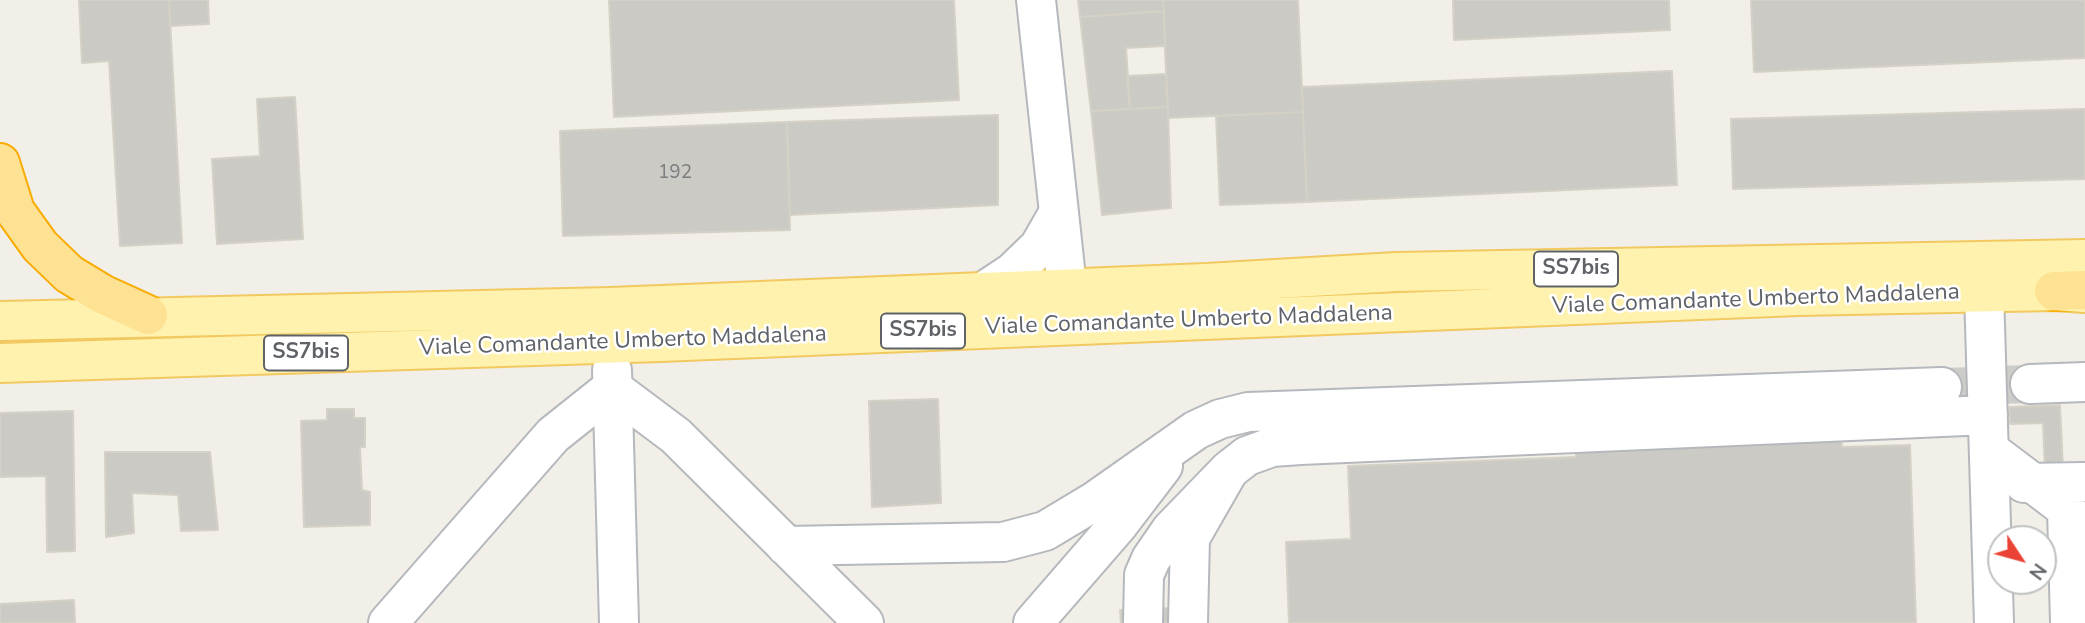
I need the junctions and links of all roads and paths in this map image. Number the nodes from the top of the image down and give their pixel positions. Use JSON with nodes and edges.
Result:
{"nodes":[{"id":1,"x":1036,"y":0,"type":"edge"},
{"id":2,"x":0,"y":163,"type":"edge"},
{"id":3,"x":1059,"y":212,"type":"junction"},
{"id":4,"x":2085,"y":259,"type":"edge"},
{"id":5,"x":1067,"y":287,"type":"junction"},
{"id":6,"x":986,"y":290,"type":"junction"},
{"id":7,"x":2075,"y":291,"type":"edge"},
{"id":8,"x":1984,"y":292,"type":"junction"},
{"id":9,"x":148,"y":315,"type":"junction"},
{"id":10,"x":0,"y":321,"type":"edge"},
{"id":11,"x":611,"y":325,"type":"junction"},
{"id":12,"x":1069,"y":326,"type":"junction"},
{"id":13,"x":0,"y":363,"type":"edge"},
{"id":14,"x":2085,"y":382,"type":"edge"},
{"id":15,"x":2030,"y":384,"type":"tunnel mouth"},
{"id":16,"x":1942,"y":387,"type":"tunnel mouth"},
{"id":17,"x":612,"y":388,"type":"junction"},
{"id":18,"x":1184,"y":440,"type":"junction"},
{"id":19,"x":1989,"y":449,"type":"junction"},
{"id":20,"x":1229,"y":470,"type":"junction"},
{"id":21,"x":2085,"y":482,"type":"edge"},
{"id":22,"x":2030,"y":483,"type":"junction"},
{"id":23,"x":1994,"y":525,"type":"edge"},
{"id":24,"x":1190,"y":538,"type":"junction"},
{"id":25,"x":786,"y":546,"type":"junction"},
{"id":26,"x":2065,"y":552,"type":"edge"},
{"id":27,"x":1144,"y":575,"type":"junction"},
{"id":28,"x":1995,"y":595,"type":"edge"},
{"id":29,"x":388,"y":623,"type":"edge"},
{"id":30,"x":619,"y":623,"type":"edge"},
{"id":31,"x":864,"y":623,"type":"edge"},
{"id":32,"x":1033,"y":623,"type":"edge"},
{"id":33,"x":1143,"y":623,"type":"edge"},
{"id":34,"x":1188,"y":623,"type":"edge"},
{"id":35,"x":1994,"y":623,"type":"edge"},
{"id":36,"x":2070,"y":623,"type":"edge"}],
"edges":[{"from":1,"to":3,"type":"street"},
{"from":2,"to":9,"type":"highway"},
{"from":3,"to":5,"type":"street"},
{"from":3,"to":6,"type":"street"},
{"from":4,"to":5,"type":"main road","name":"Viale Comandante Umberto Maddalena","number":"SS7bis"},
{"from":5,"to":6,"type":"main road","name":"Viale Comandante Umberto Maddalena","number":"SS7bis"},
{"from":5,"to":12,"type":"main road"},
{"from":6,"to":11,"type":"main road","name":"Viale Comandante Umberto Maddalena","number":"SS7bis"},
{"from":7,"to":8,"type":"main road","name":"Viale Comandante Umberto Maddalena","number":"SS7bis"},
{"from":8,"to":12,"type":"main road","name":"Viale Comandante Umberto Maddalena","number":"SS7bis"},
{"from":8,"to":19,"type":"street"},
{"from":9,"to":10,"type":"main road","name":"Viale Comandante Umberto Maddalena","number":"SS7bis"},
{"from":9,"to":11,"type":"main road","name":"Viale Comandante Umberto Maddalena","number":"SS7bis"},
{"from":11,"to":12,"type":"main road","name":"Viale Comandante Umberto Maddalena","number":"SS7bis"},
{"from":11,"to":13,"type":"main road","name":"Viale Comandante Umberto Maddalena","number":"SS7bis"},
{"from":11,"to":17,"type":"street"},
{"from":14,"to":15,"type":"street"},
{"from":16,"to":18,"type":"street"},
{"from":17,"to":25,"type":"street"},
{"from":17,"to":29,"type":"street"},
{"from":17,"to":30,"type":"street"},
{"from":18,"to":25,"type":"street"},
{"from":18,"to":32,"type":"street"},
{"from":19,"to":20,"type":"street"},
{"from":19,"to":22,"type":"street"},
{"from":19,"to":23,"type":"street"},
{"from":20,"to":24,"type":"street"},
{"from":20,"to":27,"type":"street"},
{"from":21,"to":22,"type":"street"},
{"from":22,"to":26,"type":"street"},
{"from":24,"to":27,"type":"street"},
{"from":24,"to":34,"type":"street"},
{"from":25,"to":31,"type":"street"},
{"from":26,"to":36,"type":"street"},
{"from":27,"to":33,"type":"street"},
{"from":28,"to":35,"type":"street"}]}
